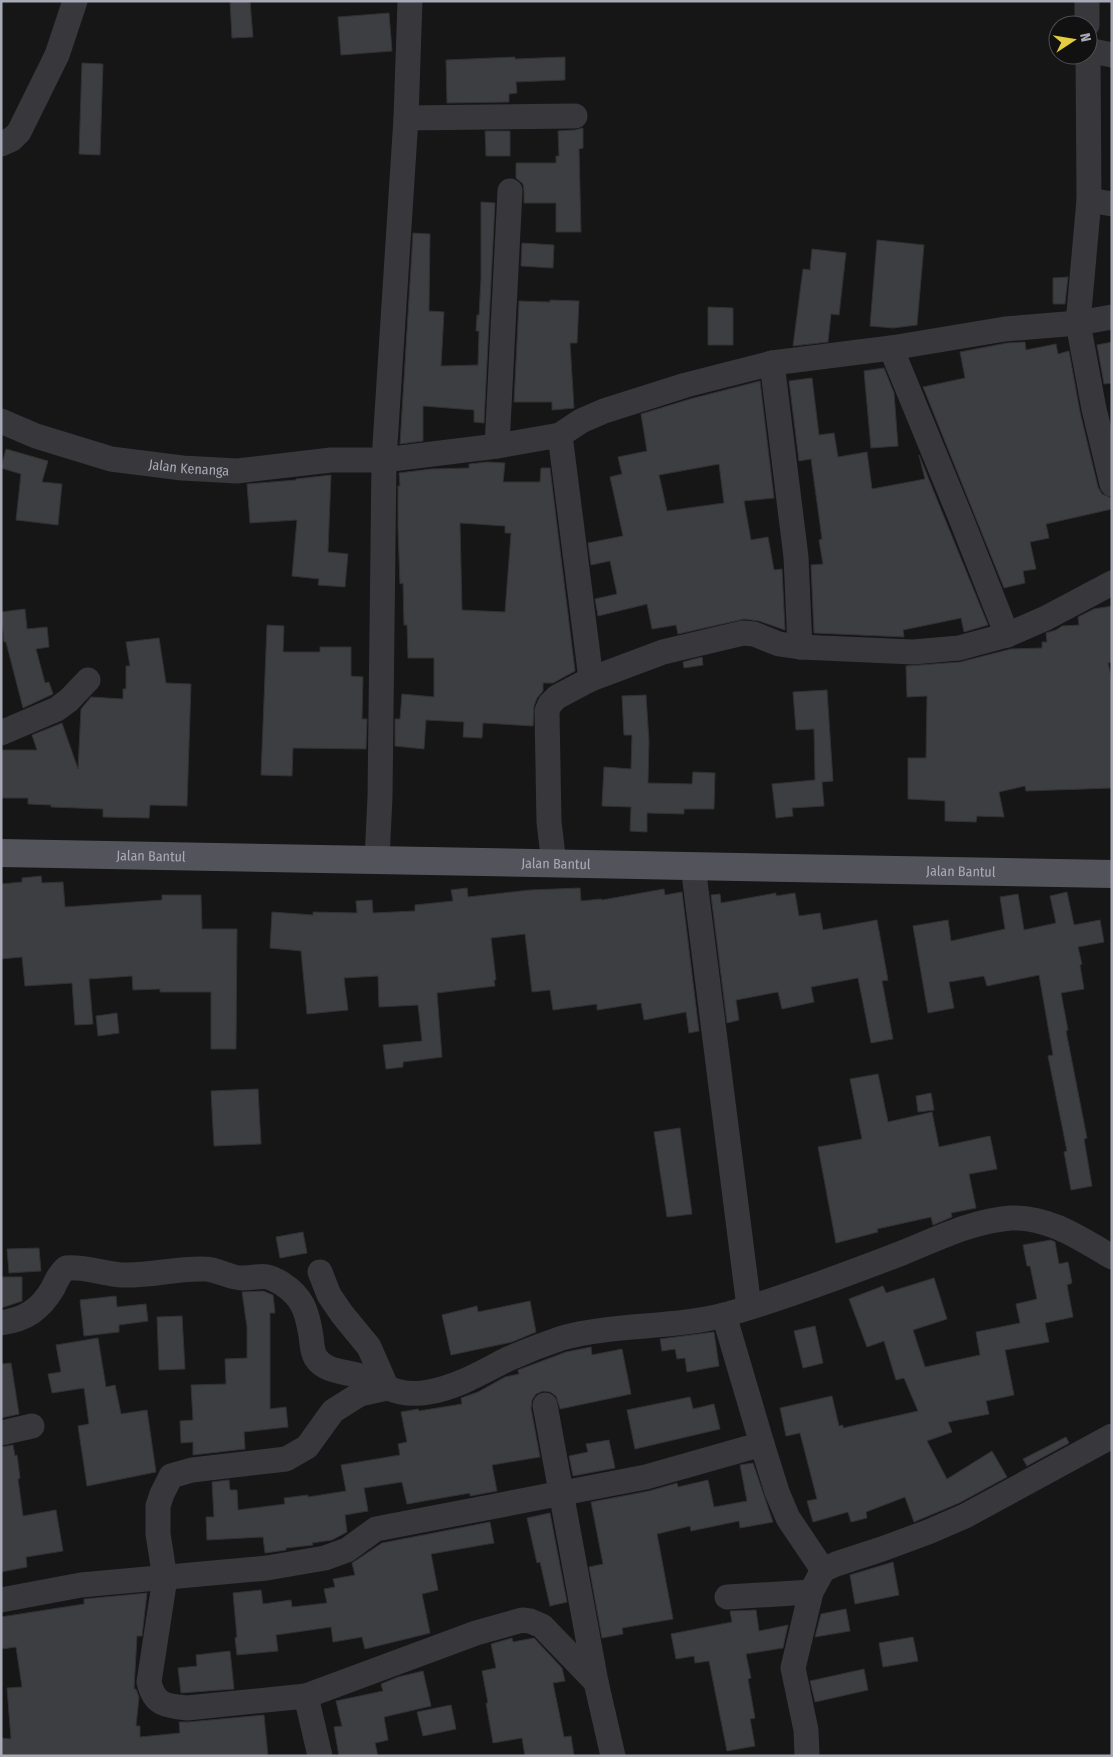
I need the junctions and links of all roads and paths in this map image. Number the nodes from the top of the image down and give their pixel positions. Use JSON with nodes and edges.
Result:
{"nodes":[{"id":1,"x":75,"y":1,"type":"edge"},
{"id":2,"x":410,"y":1,"type":"edge"},
{"id":3,"x":1087,"y":1,"type":"edge"},
{"id":4,"x":1087,"y":15,"type":"edge"},
{"id":5,"x":1098,"y":52,"type":"edge"},
{"id":6,"x":1112,"y":55,"type":"edge"},
{"id":7,"x":1089,"y":65,"type":"edge"},
{"id":8,"x":575,"y":116,"type":"dead end"},
{"id":9,"x":406,"y":118,"type":"junction"},
{"id":10,"x":1,"y":144,"type":"edge"},
{"id":11,"x":510,"y":191,"type":"dead end"},
{"id":12,"x":1100,"y":202,"type":"edge"},
{"id":13,"x":1112,"y":317,"type":"edge"},
{"id":14,"x":1078,"y":324,"type":"junction"},
{"id":15,"x":890,"y":348,"type":"junction"},
{"id":16,"x":772,"y":363,"type":"junction"},
{"id":17,"x":1,"y":421,"type":"edge"},
{"id":18,"x":560,"y":435,"type":"junction"},
{"id":19,"x":498,"y":446,"type":"junction"},
{"id":20,"x":384,"y":460,"type":"junction"},
{"id":21,"x":1112,"y":484,"type":"edge"},
{"id":22,"x":1112,"y":583,"type":"edge"},
{"id":23,"x":1007,"y":635,"type":"junction"},
{"id":24,"x":800,"y":647,"type":"junction"},
{"id":25,"x":591,"y":679,"type":"junction"},
{"id":26,"x":88,"y":680,"type":"dead end"},
{"id":27,"x":1,"y":733,"type":"edge"},
{"id":28,"x":377,"y":849,"type":"junction"},
{"id":29,"x":1,"y":853,"type":"edge"},
{"id":30,"x":554,"y":864,"type":"junction"},
{"id":31,"x":693,"y":866,"type":"junction"},
{"id":32,"x":1112,"y":874,"type":"edge"},
{"id":33,"x":1112,"y":1257,"type":"edge"},
{"id":34,"x":320,"y":1272,"type":"dead end"},
{"id":35,"x":749,"y":1308,"type":"junction"},
{"id":36,"x":724,"y":1315,"type":"junction"},
{"id":37,"x":1,"y":1323,"type":"edge"},
{"id":38,"x":387,"y":1388,"type":"junction"},
{"id":39,"x":545,"y":1405,"type":"dead end"},
{"id":40,"x":32,"y":1426,"type":"dead end"},
{"id":41,"x":1,"y":1433,"type":"edge"},
{"id":42,"x":1112,"y":1436,"type":"edge"},
{"id":43,"x":762,"y":1444,"type":"junction"},
{"id":44,"x":561,"y":1494,"type":"junction"},
{"id":45,"x":824,"y":1570,"type":"junction"},
{"id":46,"x":164,"y":1578,"type":"junction"},
{"id":47,"x":812,"y":1592,"type":"junction"},
{"id":48,"x":727,"y":1597,"type":"dead end"},
{"id":49,"x":1,"y":1600,"type":"edge"},
{"id":50,"x":596,"y":1682,"type":"junction"},
{"id":51,"x":306,"y":1696,"type":"junction"},
{"id":52,"x":320,"y":1756,"type":"edge"},
{"id":53,"x":613,"y":1756,"type":"edge"},
{"id":54,"x":807,"y":1756,"type":"edge"}],
"edges":[{"from":1,"to":10,"type":"street"},
{"from":2,"to":9,"type":"street"},
{"from":3,"to":4,"type":"street"},
{"from":5,"to":6,"type":"street"},
{"from":7,"to":12,"type":"street"},
{"from":8,"to":9,"type":"street"},
{"from":9,"to":20,"type":"street"},
{"from":11,"to":19,"type":"street"},
{"from":12,"to":14,"type":"street"},
{"from":13,"to":14,"type":"street"},
{"from":14,"to":15,"type":"street"},
{"from":14,"to":21,"type":"street"},
{"from":15,"to":16,"type":"street"},
{"from":15,"to":23,"type":"street"},
{"from":16,"to":18,"type":"street"},
{"from":16,"to":24,"type":"street"},
{"from":17,"to":20,"type":"street","name":"Jalan Kenanga"},
{"from":18,"to":19,"type":"street","name":"Jalan Kenanga"},
{"from":18,"to":25,"type":"street"},
{"from":19,"to":20,"type":"street","name":"Jalan Kenanga"},
{"from":20,"to":28,"type":"street"},
{"from":22,"to":23,"type":"street"},
{"from":23,"to":24,"type":"street"},
{"from":24,"to":25,"type":"street"},
{"from":25,"to":30,"type":"street"},
{"from":26,"to":27,"type":"street"},
{"from":28,"to":29,"type":"main road","name":"Jalan Bantul"},
{"from":28,"to":30,"type":"main road","name":"Jalan Bantul"},
{"from":30,"to":31,"type":"main road","name":"Jalan Bantul"},
{"from":31,"to":32,"type":"main road","name":"Jalan Bantul"},
{"from":31,"to":35,"type":"street"},
{"from":33,"to":35,"type":"street"},
{"from":34,"to":38,"type":"street"},
{"from":35,"to":36,"type":"street"},
{"from":36,"to":38,"type":"street"},
{"from":36,"to":43,"type":"street"},
{"from":37,"to":38,"type":"street"},
{"from":38,"to":46,"type":"street"},
{"from":39,"to":44,"type":"street"},
{"from":40,"to":41,"type":"street"},
{"from":42,"to":45,"type":"street"},
{"from":43,"to":44,"type":"street"},
{"from":43,"to":45,"type":"street"},
{"from":44,"to":46,"type":"street"},
{"from":44,"to":50,"type":"street"},
{"from":45,"to":47,"type":"street"},
{"from":46,"to":49,"type":"street"},
{"from":46,"to":51,"type":"street"},
{"from":47,"to":48,"type":"street"},
{"from":47,"to":54,"type":"street"},
{"from":50,"to":51,"type":"street"},
{"from":50,"to":53,"type":"street"},
{"from":51,"to":52,"type":"street"}]}
